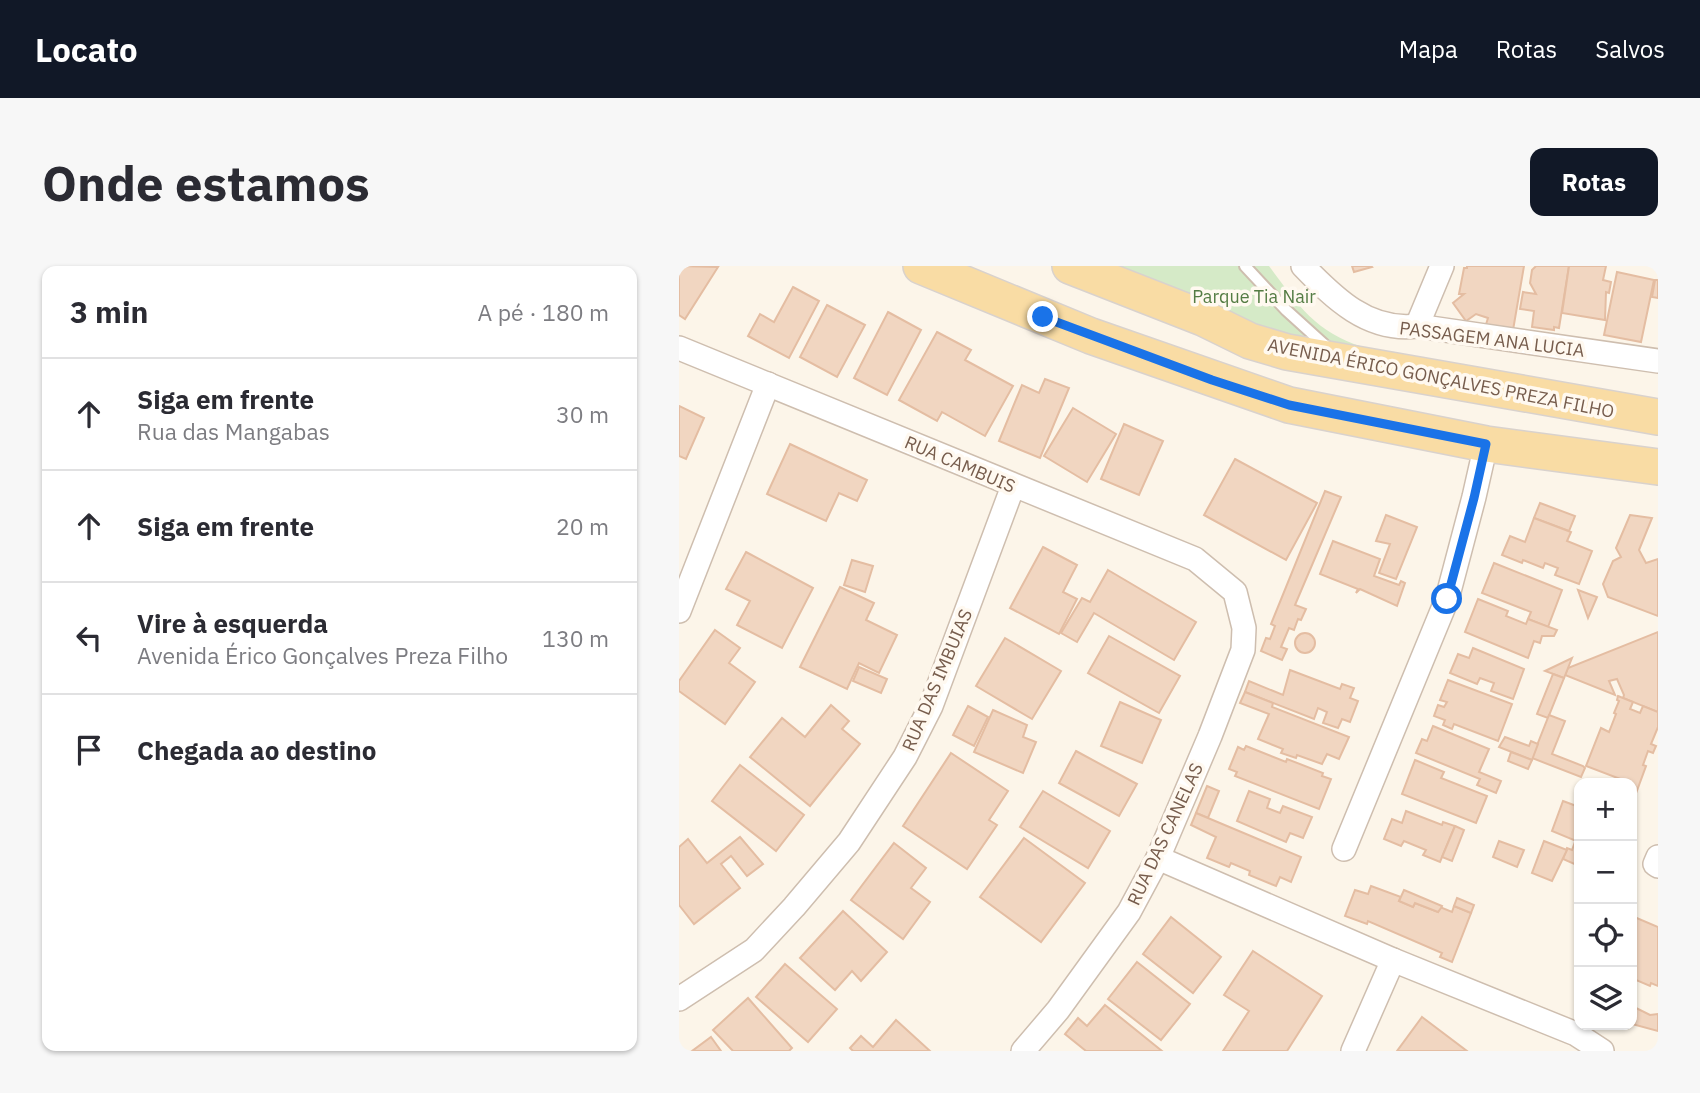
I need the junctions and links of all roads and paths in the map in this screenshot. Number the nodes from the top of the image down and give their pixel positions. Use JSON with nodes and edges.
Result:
{"nodes":[{"id":1,"x":921,"y":266,"type":"edge"},
{"id":2,"x":1070,"y":266,"type":"edge"},
{"id":3,"x":1245,"y":266,"type":"edge"},
{"id":4,"x":1303,"y":266,"type":"edge"},
{"id":5,"x":1442,"y":266,"type":"edge"},
{"id":6,"x":1417,"y":326,"type":"junction"},
{"id":7,"x":1091,"y":336,"type":"junction"},
{"id":8,"x":1250,"y":341,"type":"junction"},
{"id":9,"x":679,"y":348,"type":"edge"},
{"id":10,"x":1658,"y":361,"type":"edge"},
{"id":11,"x":1343,"y":362,"type":"junction"},
{"id":12,"x":768,"y":384,"type":"junction"},
{"id":13,"x":1658,"y":418,"type":"edge"},
{"id":14,"x":1486,"y":444,"type":"junction"},
{"id":15,"x":1658,"y":467,"type":"edge"},
{"id":16,"x":1013,"y":486,"type":"junction"},
{"id":17,"x":1235,"y":592,"type":"joint"},
{"id":18,"x":679,"y":611,"type":"edge"},
{"id":19,"x":1345,"y":849,"type":"dead end"},
{"id":20,"x":1158,"y":858,"type":"junction"},
{"id":21,"x":1393,"y":960,"type":"junction"},
{"id":22,"x":679,"y":999,"type":"edge"},
{"id":23,"x":1023,"y":1051,"type":"edge"},
{"id":24,"x":1353,"y":1051,"type":"edge"},
{"id":25,"x":1602,"y":1051,"type":"edge"}],
"edges":[{"from":1,"to":7,"type":"main road"},
{"from":2,"to":8,"type":"main road","name":"AVENIDA ÉRICO GONÇALVES PREZA FILHO"},
{"from":3,"to":11,"type":"lane"},
{"from":4,"to":6,"type":"street","name":"PASSAGEM ANA LUCIA"},
{"from":5,"to":6,"type":"street"},
{"from":6,"to":10,"type":"street","name":"PASSAGEM ANA LUCIA"},
{"from":7,"to":8,"type":"main road"},
{"from":7,"to":14,"type":"main road"},
{"from":8,"to":11,"type":"main road","name":"AVENIDA ÉRICO GONÇALVES PREZA FILHO"},
{"from":9,"to":12,"type":"street","name":"RUA CAMBUIS"},
{"from":11,"to":13,"type":"main road","name":"AVENIDA ÉRICO GONÇALVES PREZA FILHO"},
{"from":12,"to":16,"type":"street","name":"RUA CAMBUIS"},
{"from":12,"to":18,"type":"street"},
{"from":14,"to":15,"type":"main road"},
{"from":14,"to":19,"type":"street"},
{"from":16,"to":17,"type":"street","name":"RUA CAMBUIS"},
{"from":16,"to":22,"type":"street","name":"RUA DAS IMBUIAS"},
{"from":17,"to":20,"type":"street","name":"RUA DAS CANELAS"},
{"from":20,"to":21,"type":"street"},
{"from":20,"to":23,"type":"street","name":"RUA DAS CANELAS"},
{"from":21,"to":24,"type":"street"},
{"from":21,"to":25,"type":"street"}]}
